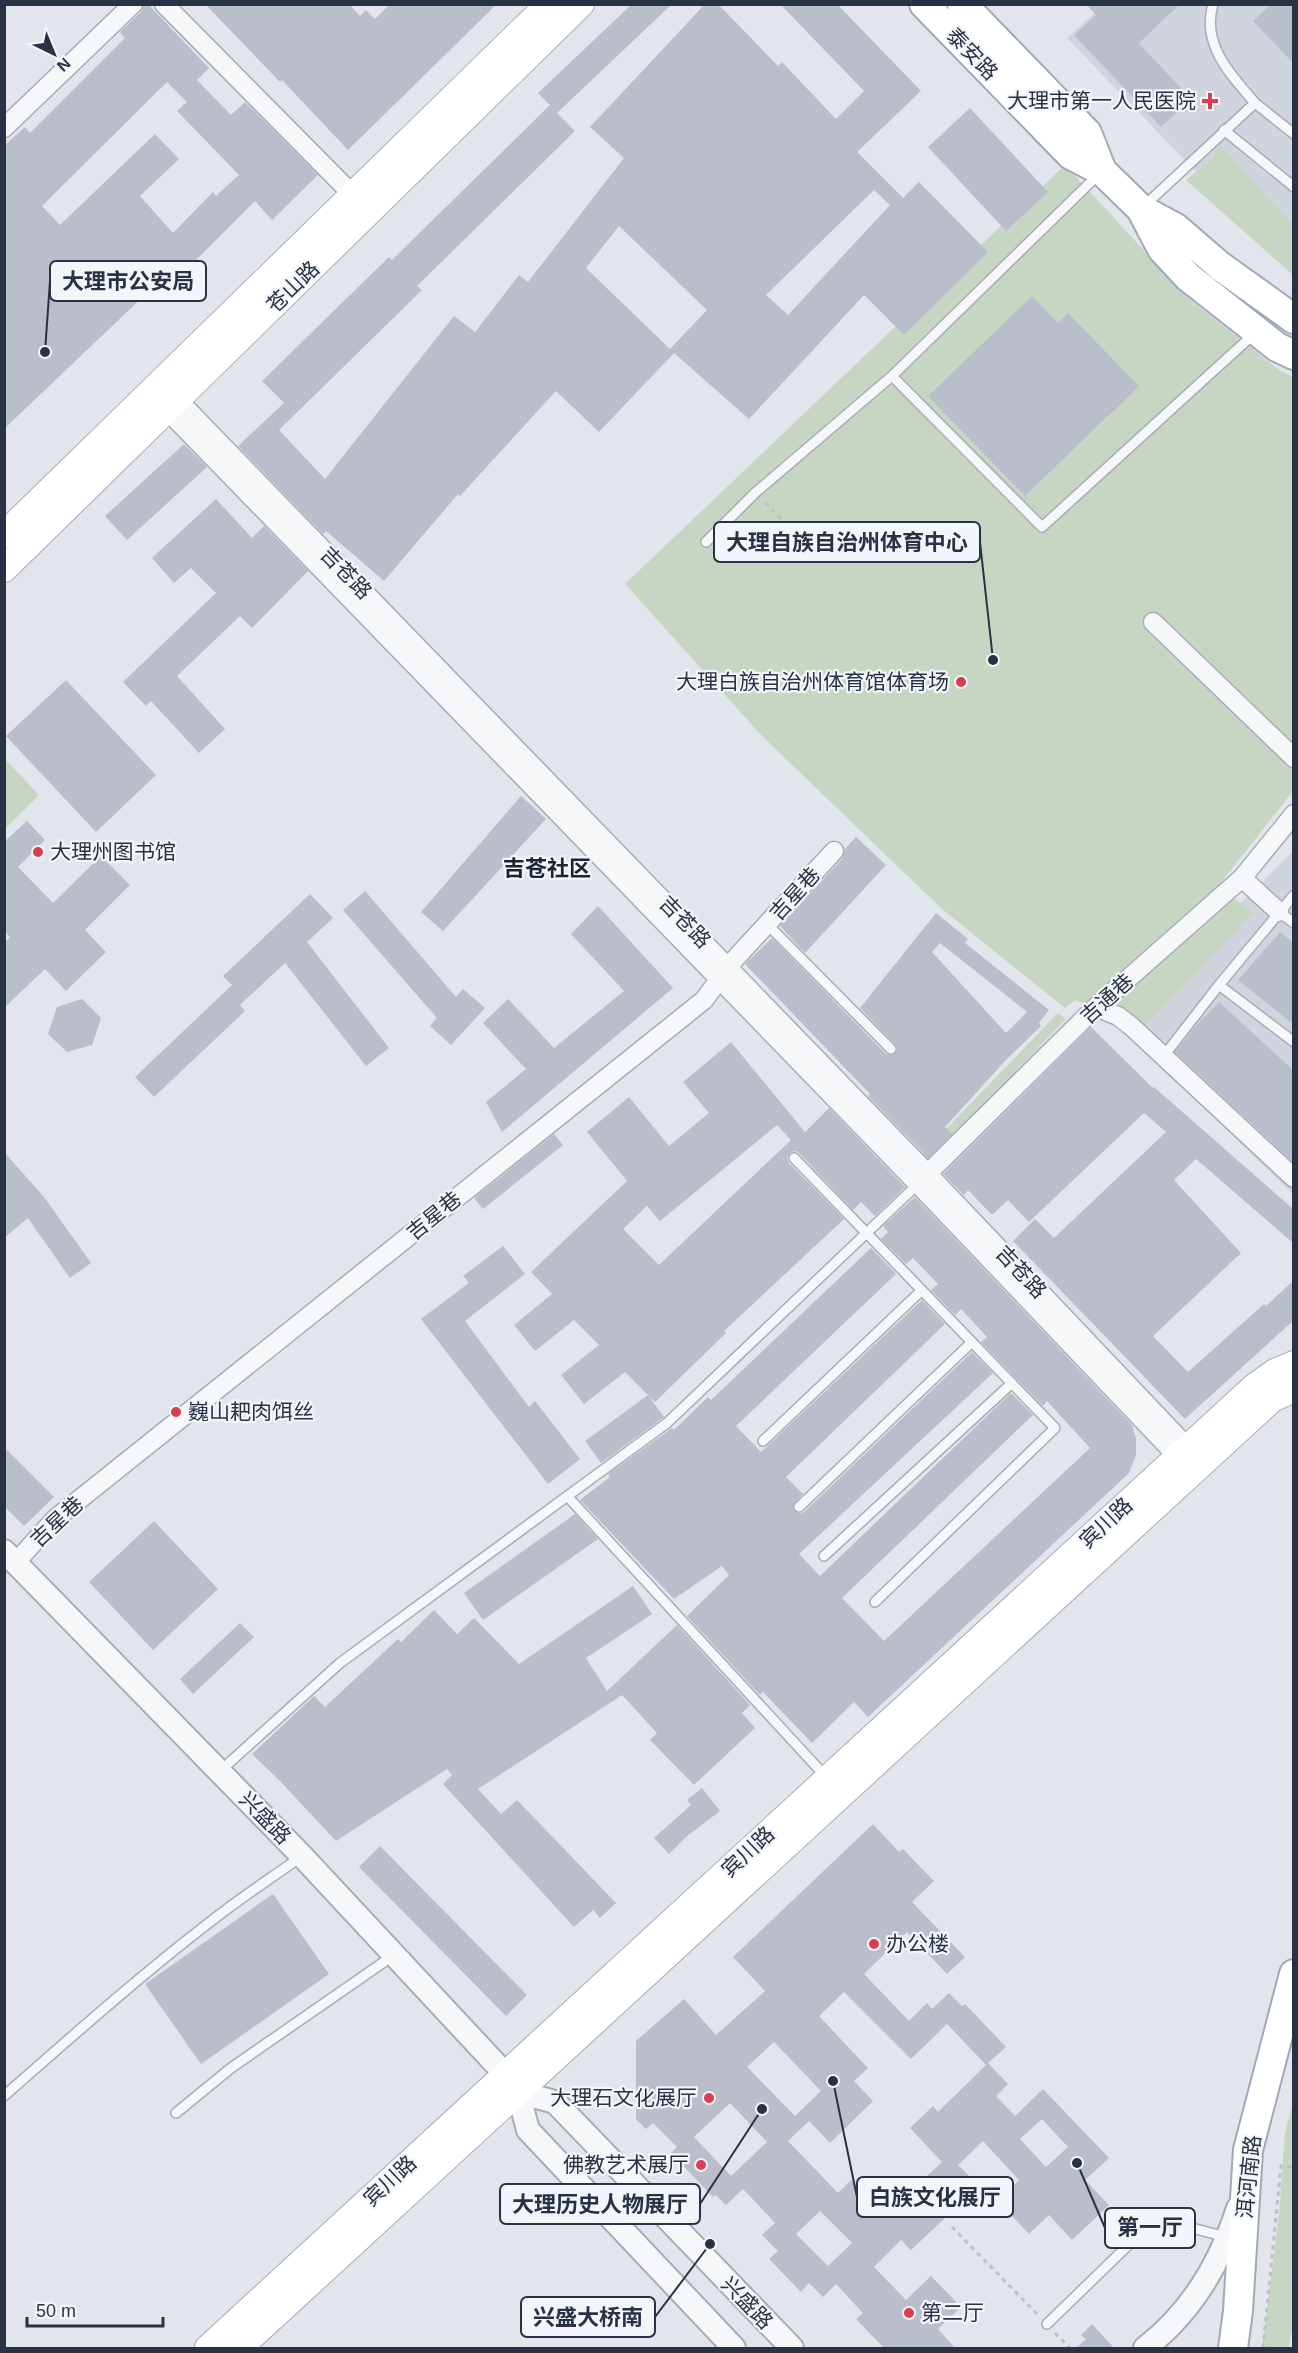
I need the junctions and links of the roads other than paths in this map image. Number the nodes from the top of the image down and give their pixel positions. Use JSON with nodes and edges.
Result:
{"nodes":[{"id":1,"x":133,"y":4,"type":"edge"},
{"id":2,"x":164,"y":4,"type":"edge"},
{"id":3,"x":549,"y":4,"type":"edge"},
{"id":4,"x":581,"y":4,"type":"edge"},
{"id":5,"x":924,"y":4,"type":"edge"},
{"id":6,"x":962,"y":4,"type":"edge"},
{"id":7,"x":1214,"y":4,"type":"edge"},
{"id":8,"x":1255,"y":103,"type":"junction"},
{"id":9,"x":4,"y":128,"type":"edge"},
{"id":10,"x":1224,"y":130,"type":"junction"},
{"id":11,"x":1293,"y":134,"type":"edge"},
{"id":12,"x":1102,"y":171,"type":"junction"},
{"id":13,"x":1293,"y":187,"type":"edge"},
{"id":14,"x":353,"y":195,"type":"junction"},
{"id":15,"x":1141,"y":208,"type":"junction"},
{"id":16,"x":1293,"y":319,"type":"edge"},
{"id":17,"x":1256,"y":332,"type":"junction"},
{"id":18,"x":1293,"y":355,"type":"edge"},
{"id":19,"x":892,"y":376,"type":"junction"},
{"id":20,"x":173,"y":405,"type":"junction"},
{"id":21,"x":706,"y":542,"type":"dead end"},
{"id":22,"x":8,"y":551,"type":"edge"},
{"id":23,"x":1153,"y":622,"type":"dead end"},
{"id":24,"x":1293,"y":758,"type":"edge"},
{"id":25,"x":1293,"y":813,"type":"edge"},
{"id":26,"x":834,"y":851,"type":"dead end"},
{"id":27,"x":1242,"y":878,"type":"junction"},
{"id":28,"x":1293,"y":895,"type":"edge"},
{"id":29,"x":1286,"y":917,"type":"edge"},
{"id":30,"x":767,"y":924,"type":"junction"},
{"id":31,"x":725,"y":974,"type":"junction"},
{"id":32,"x":1219,"y":985,"type":"junction"},
{"id":33,"x":1096,"y":1007,"type":"junction"},
{"id":34,"x":1293,"y":1042,"type":"edge"},
{"id":35,"x":891,"y":1049,"type":"dead end"},
{"id":36,"x":1163,"y":1057,"type":"junction"},
{"id":37,"x":794,"y":1158,"type":"dead end"},
{"id":38,"x":923,"y":1179,"type":"junction"},
{"id":39,"x":1293,"y":1179,"type":"edge"},
{"id":40,"x":867,"y":1234,"type":"junction"},
{"id":41,"x":922,"y":1290,"type":"junction"},
{"id":42,"x":972,"y":1342,"type":"junction"},
{"id":43,"x":1293,"y":1364,"type":"edge"},
{"id":44,"x":1012,"y":1383,"type":"junction"},
{"id":45,"x":1293,"y":1389,"type":"edge"},
{"id":46,"x":763,"y":1441,"type":"dead end"},
{"id":47,"x":1183,"y":1453,"type":"junction"},
{"id":48,"x":568,"y":1497,"type":"junction"},
{"id":49,"x":799,"y":1507,"type":"dead end"},
{"id":50,"x":824,"y":1556,"type":"dead end"},
{"id":51,"x":10,"y":1557,"type":"edge"},
{"id":52,"x":876,"y":1602,"type":"dead end"},
{"id":53,"x":220,"y":1771,"type":"junction"},
{"id":54,"x":828,"y":1779,"type":"junction"},
{"id":55,"x":302,"y":1856,"type":"junction"},
{"id":56,"x":394,"y":1955,"type":"junction"},
{"id":57,"x":1293,"y":1974,"type":"edge"},
{"id":58,"x":1293,"y":2050,"type":"edge"},
{"id":59,"x":512,"y":2084,"type":"junction"},
{"id":60,"x":4,"y":2096,"type":"edge"},
{"id":61,"x":177,"y":2113,"type":"dead end"},
{"id":62,"x":1245,"y":2184,"type":"junction"},
{"id":63,"x":1228,"y":2237,"type":"junction"},
{"id":64,"x":1047,"y":2324,"type":"road end"},
{"id":65,"x":791,"y":2347,"type":"edge"},
{"id":66,"x":208,"y":2349,"type":"edge"},
{"id":67,"x":239,"y":2349,"type":"edge"},
{"id":68,"x":734,"y":2349,"type":"edge"},
{"id":69,"x":1145,"y":2349,"type":"edge"},
{"id":70,"x":1233,"y":2349,"type":"edge"},
{"id":71,"x":1252,"y":2349,"type":"edge"}],
"edges":[{"from":1,"to":9,"type":"street"},
{"from":2,"to":14,"type":"street"},
{"from":3,"to":14,"type":"main road","name":"苍山路"},
{"from":4,"to":20,"type":"main road","name":"苍山路"},
{"from":5,"to":12,"type":"main road","name":"泰安路"},
{"from":6,"to":12,"type":"main road","name":"泰安路"},
{"from":7,"to":8,"type":"lane"},
{"from":8,"to":10,"type":"lane"},
{"from":8,"to":11,"type":"lane"},
{"from":10,"to":13,"type":"lane"},
{"from":10,"to":15,"type":"lane"},
{"from":12,"to":15,"type":"main road","name":"泰安路"},
{"from":12,"to":19,"type":"lane"},
{"from":14,"to":22,"type":"main road","name":"苍山路"},
{"from":15,"to":16,"type":"main road","name":"泰安路"},
{"from":15,"to":17,"type":"main road","name":"泰安路"},
{"from":17,"to":18,"type":"main road","name":"泰安路"},
{"from":17,"to":19,"type":"lane"},
{"from":19,"to":21,"type":"lane"},
{"from":20,"to":22,"type":"main road","name":"苍山路"},
{"from":20,"to":31,"type":"street","name":"吉苍路"},
{"from":23,"to":24,"type":"street"},
{"from":25,"to":27,"type":"street","name":"吉通巷"},
{"from":26,"to":30,"type":"street","name":"吉星巷"},
{"from":27,"to":29,"type":"street"},
{"from":27,"to":33,"type":"street","name":"吉通巷"},
{"from":28,"to":29,"type":"lane"},
{"from":29,"to":32,"type":"lane"},
{"from":30,"to":31,"type":"street","name":"吉星巷"},
{"from":30,"to":35,"type":"lane"},
{"from":31,"to":38,"type":"street","name":"吉苍路"},
{"from":31,"to":51,"type":"street","name":"吉星巷"},
{"from":32,"to":34,"type":"lane"},
{"from":32,"to":36,"type":"lane"},
{"from":33,"to":36,"type":"street"},
{"from":33,"to":38,"type":"street","name":"吉通巷"},
{"from":36,"to":39,"type":"street"},
{"from":37,"to":40,"type":"lane"},
{"from":38,"to":40,"type":"lane"},
{"from":38,"to":47,"type":"street","name":"吉苍路"},
{"from":40,"to":41,"type":"lane"},
{"from":40,"to":48,"type":"lane"},
{"from":41,"to":42,"type":"lane"},
{"from":41,"to":46,"type":"lane"},
{"from":42,"to":44,"type":"lane"},
{"from":42,"to":49,"type":"lane"},
{"from":43,"to":47,"type":"main road","name":"宾川路"},
{"from":44,"to":50,"type":"lane"},
{"from":44,"to":52,"type":"lane"},
{"from":45,"to":59,"type":"main road","name":"宾川路"},
{"from":47,"to":54,"type":"main road","name":"宾川路"},
{"from":48,"to":53,"type":"lane"},
{"from":48,"to":54,"type":"lane"},
{"from":51,"to":53,"type":"street","name":"兴盛路"},
{"from":53,"to":55,"type":"street","name":"兴盛路"},
{"from":54,"to":59,"type":"main road","name":"宾川路"},
{"from":55,"to":56,"type":"street","name":"兴盛路"},
{"from":55,"to":60,"type":"lane"},
{"from":56,"to":59,"type":"street","name":"兴盛路"},
{"from":56,"to":61,"type":"lane"},
{"from":57,"to":62,"type":"main road","name":"洱河南路"},
{"from":58,"to":71,"type":"main road","name":"洱河南路"},
{"from":59,"to":65,"type":"street","name":"兴盛路"},
{"from":59,"to":66,"type":"main road","name":"宾川路"},
{"from":59,"to":67,"type":"main road","name":"宾川路"},
{"from":59,"to":68,"type":"street","name":"兴盛路"},
{"from":62,"to":63,"type":"street"},
{"from":62,"to":70,"type":"main road","name":"洱河南路"},
{"from":63,"to":64,"type":"lane"},
{"from":63,"to":69,"type":"street"}]}
